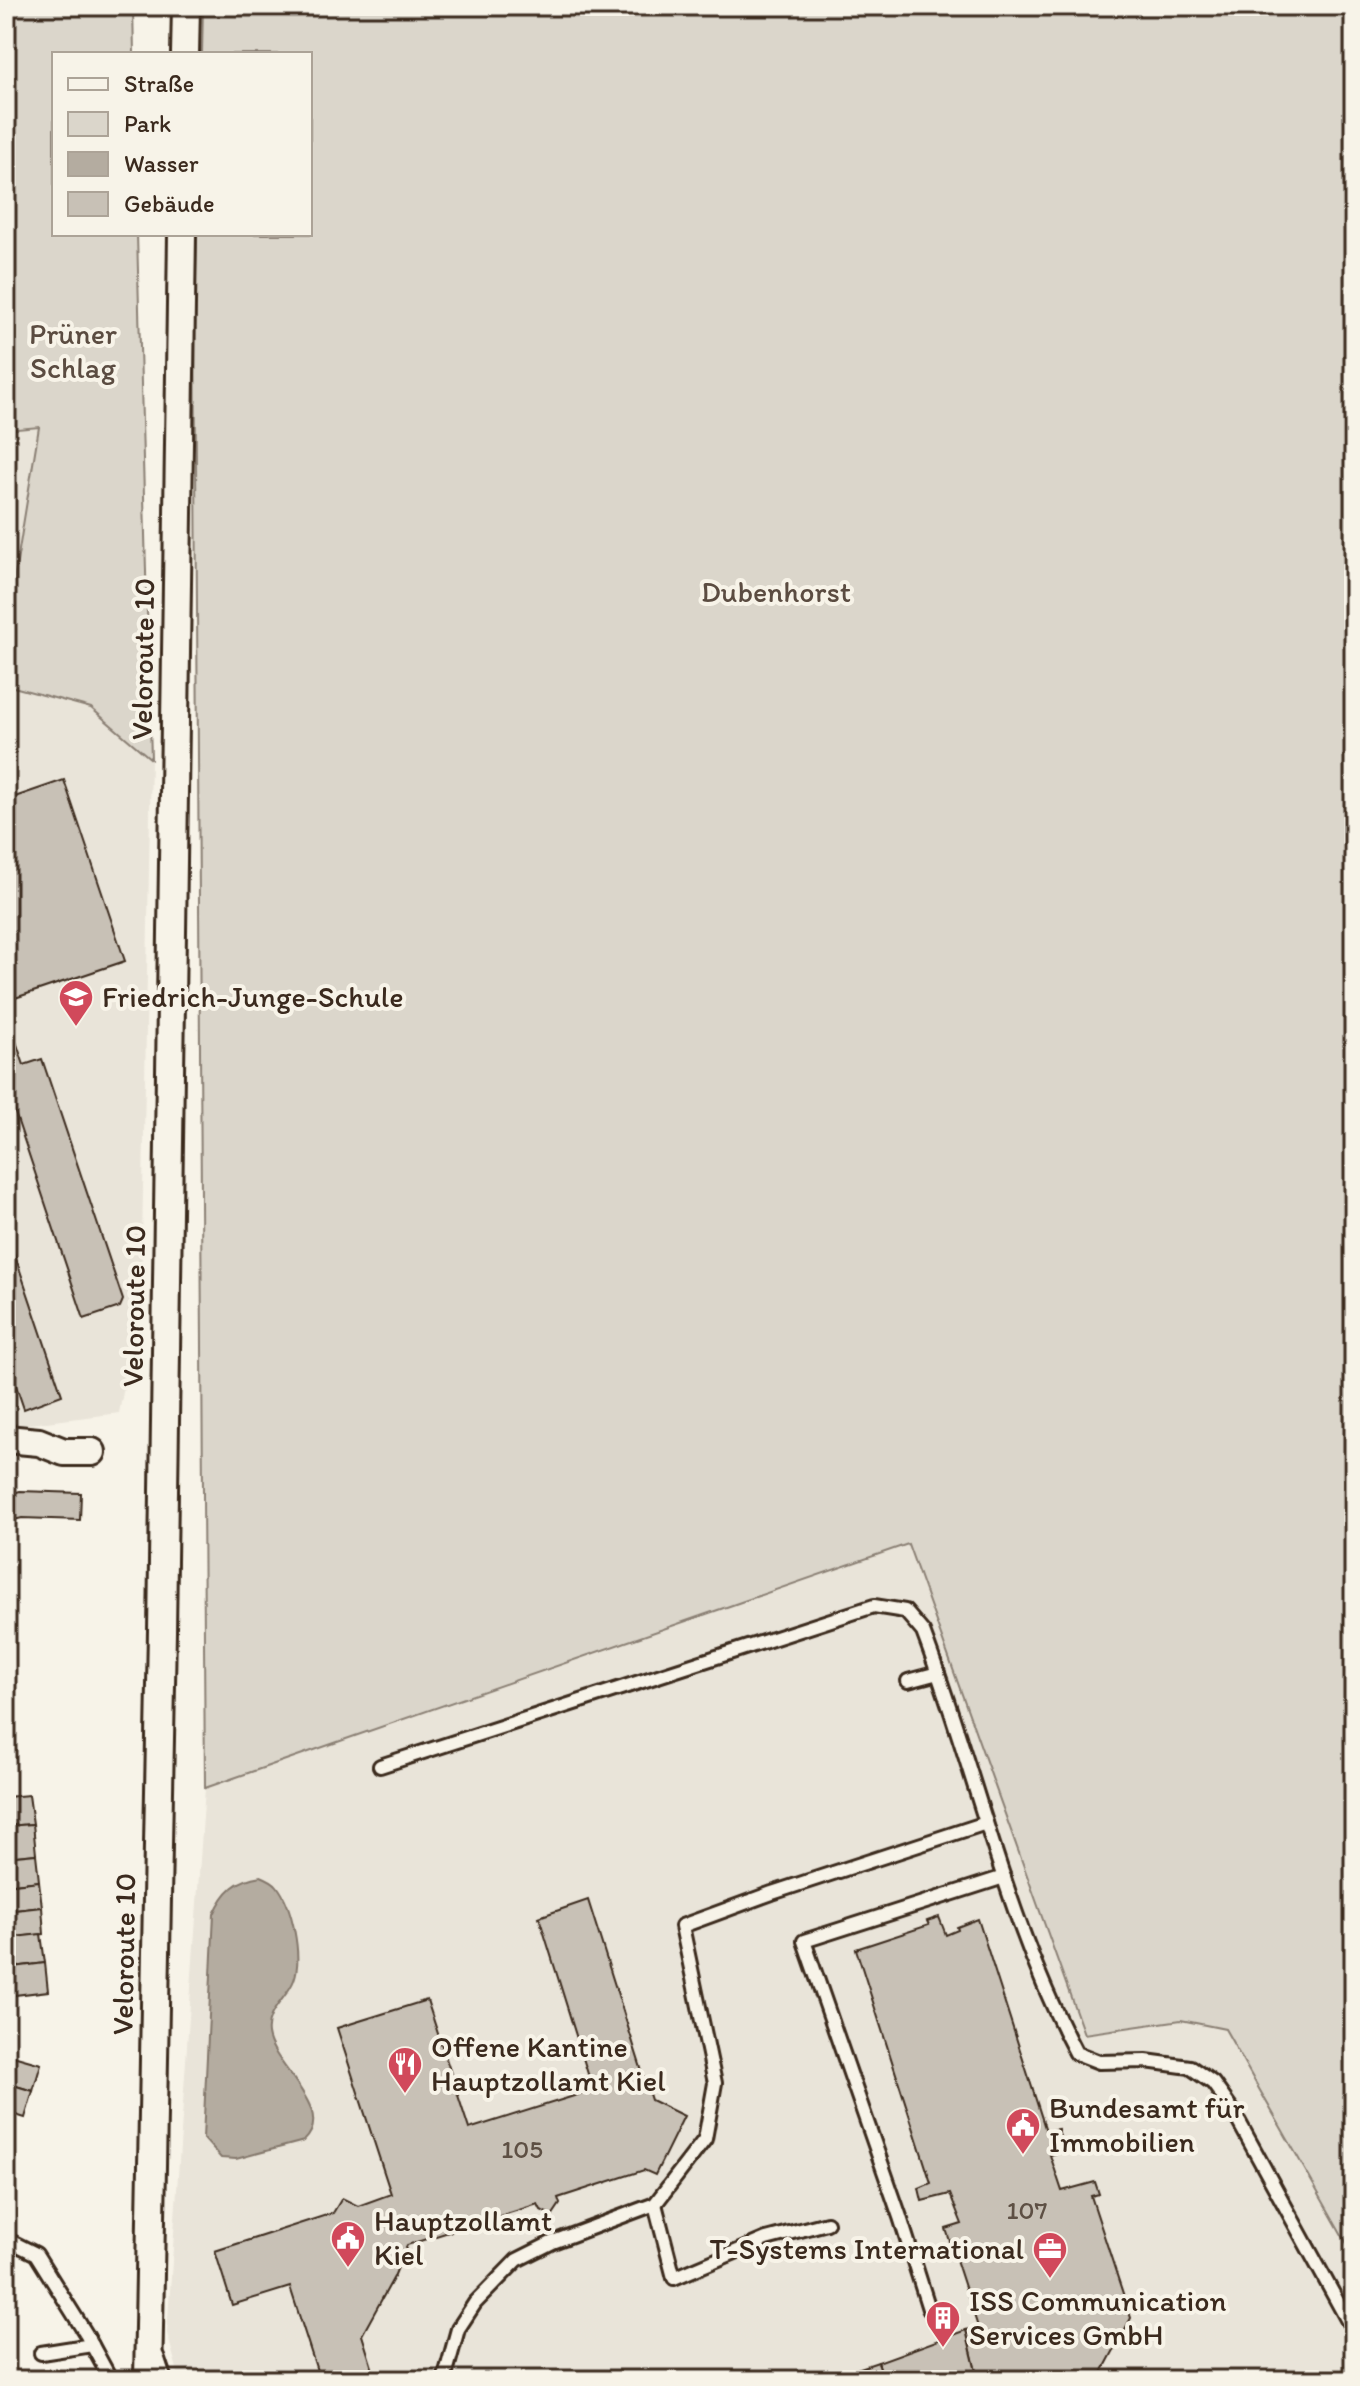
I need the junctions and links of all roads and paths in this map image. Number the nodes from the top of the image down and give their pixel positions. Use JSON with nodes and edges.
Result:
{"nodes":[{"id":1,"x":186,"y":6,"type":"edge"},
{"id":2,"x":185,"y":52,"type":"edge"},
{"id":3,"x":182,"y":236,"type":"edge"},
{"id":4,"x":6,"y":1439,"type":"edge"},
{"id":5,"x":92,"y":1452,"type":"dead end"},
{"id":6,"x":938,"y":1673,"type":"junction"},
{"id":7,"x":908,"y":1681,"type":"dead end"},
{"id":8,"x":380,"y":1766,"type":"dead end"},
{"id":9,"x":986,"y":1823,"type":"junction"},
{"id":10,"x":1004,"y":1877,"type":"junction"},
{"id":11,"x":655,"y":2204,"type":"junction"},
{"id":12,"x":827,"y":2223,"type":"dead end"},
{"id":13,"x":6,"y":2239,"type":"edge"},
{"id":14,"x":929,"y":2309,"type":"dead end"},
{"id":15,"x":1354,"y":2332,"type":"edge"},
{"id":16,"x":149,"y":2334,"type":"junction"},
{"id":17,"x":92,"y":2345,"type":"junction"},
{"id":18,"x":41,"y":2353,"type":"dead end"},
{"id":19,"x":111,"y":2380,"type":"edge"},
{"id":20,"x":148,"y":2380,"type":"edge"},
{"id":21,"x":165,"y":2380,"type":"edge"},
{"id":22,"x":444,"y":2380,"type":"edge"}],
"edges":[{"from":1,"to":2,"type":"street"},
{"from":3,"to":16,"type":"street","name":"Veloroute 10"},
{"from":4,"to":5,"type":"street"},
{"from":6,"to":7,"type":"lane"},
{"from":6,"to":8,"type":"lane"},
{"from":6,"to":9,"type":"lane"},
{"from":9,"to":10,"type":"lane"},
{"from":9,"to":11,"type":"lane"},
{"from":10,"to":14,"type":"lane"},
{"from":10,"to":15,"type":"lane"},
{"from":11,"to":12,"type":"lane"},
{"from":11,"to":22,"type":"lane"},
{"from":13,"to":17,"type":"lane"},
{"from":16,"to":20,"type":"street","name":"Veloroute 10"},
{"from":16,"to":21,"type":"lane"},
{"from":17,"to":18,"type":"lane"},
{"from":17,"to":19,"type":"lane"}]}
